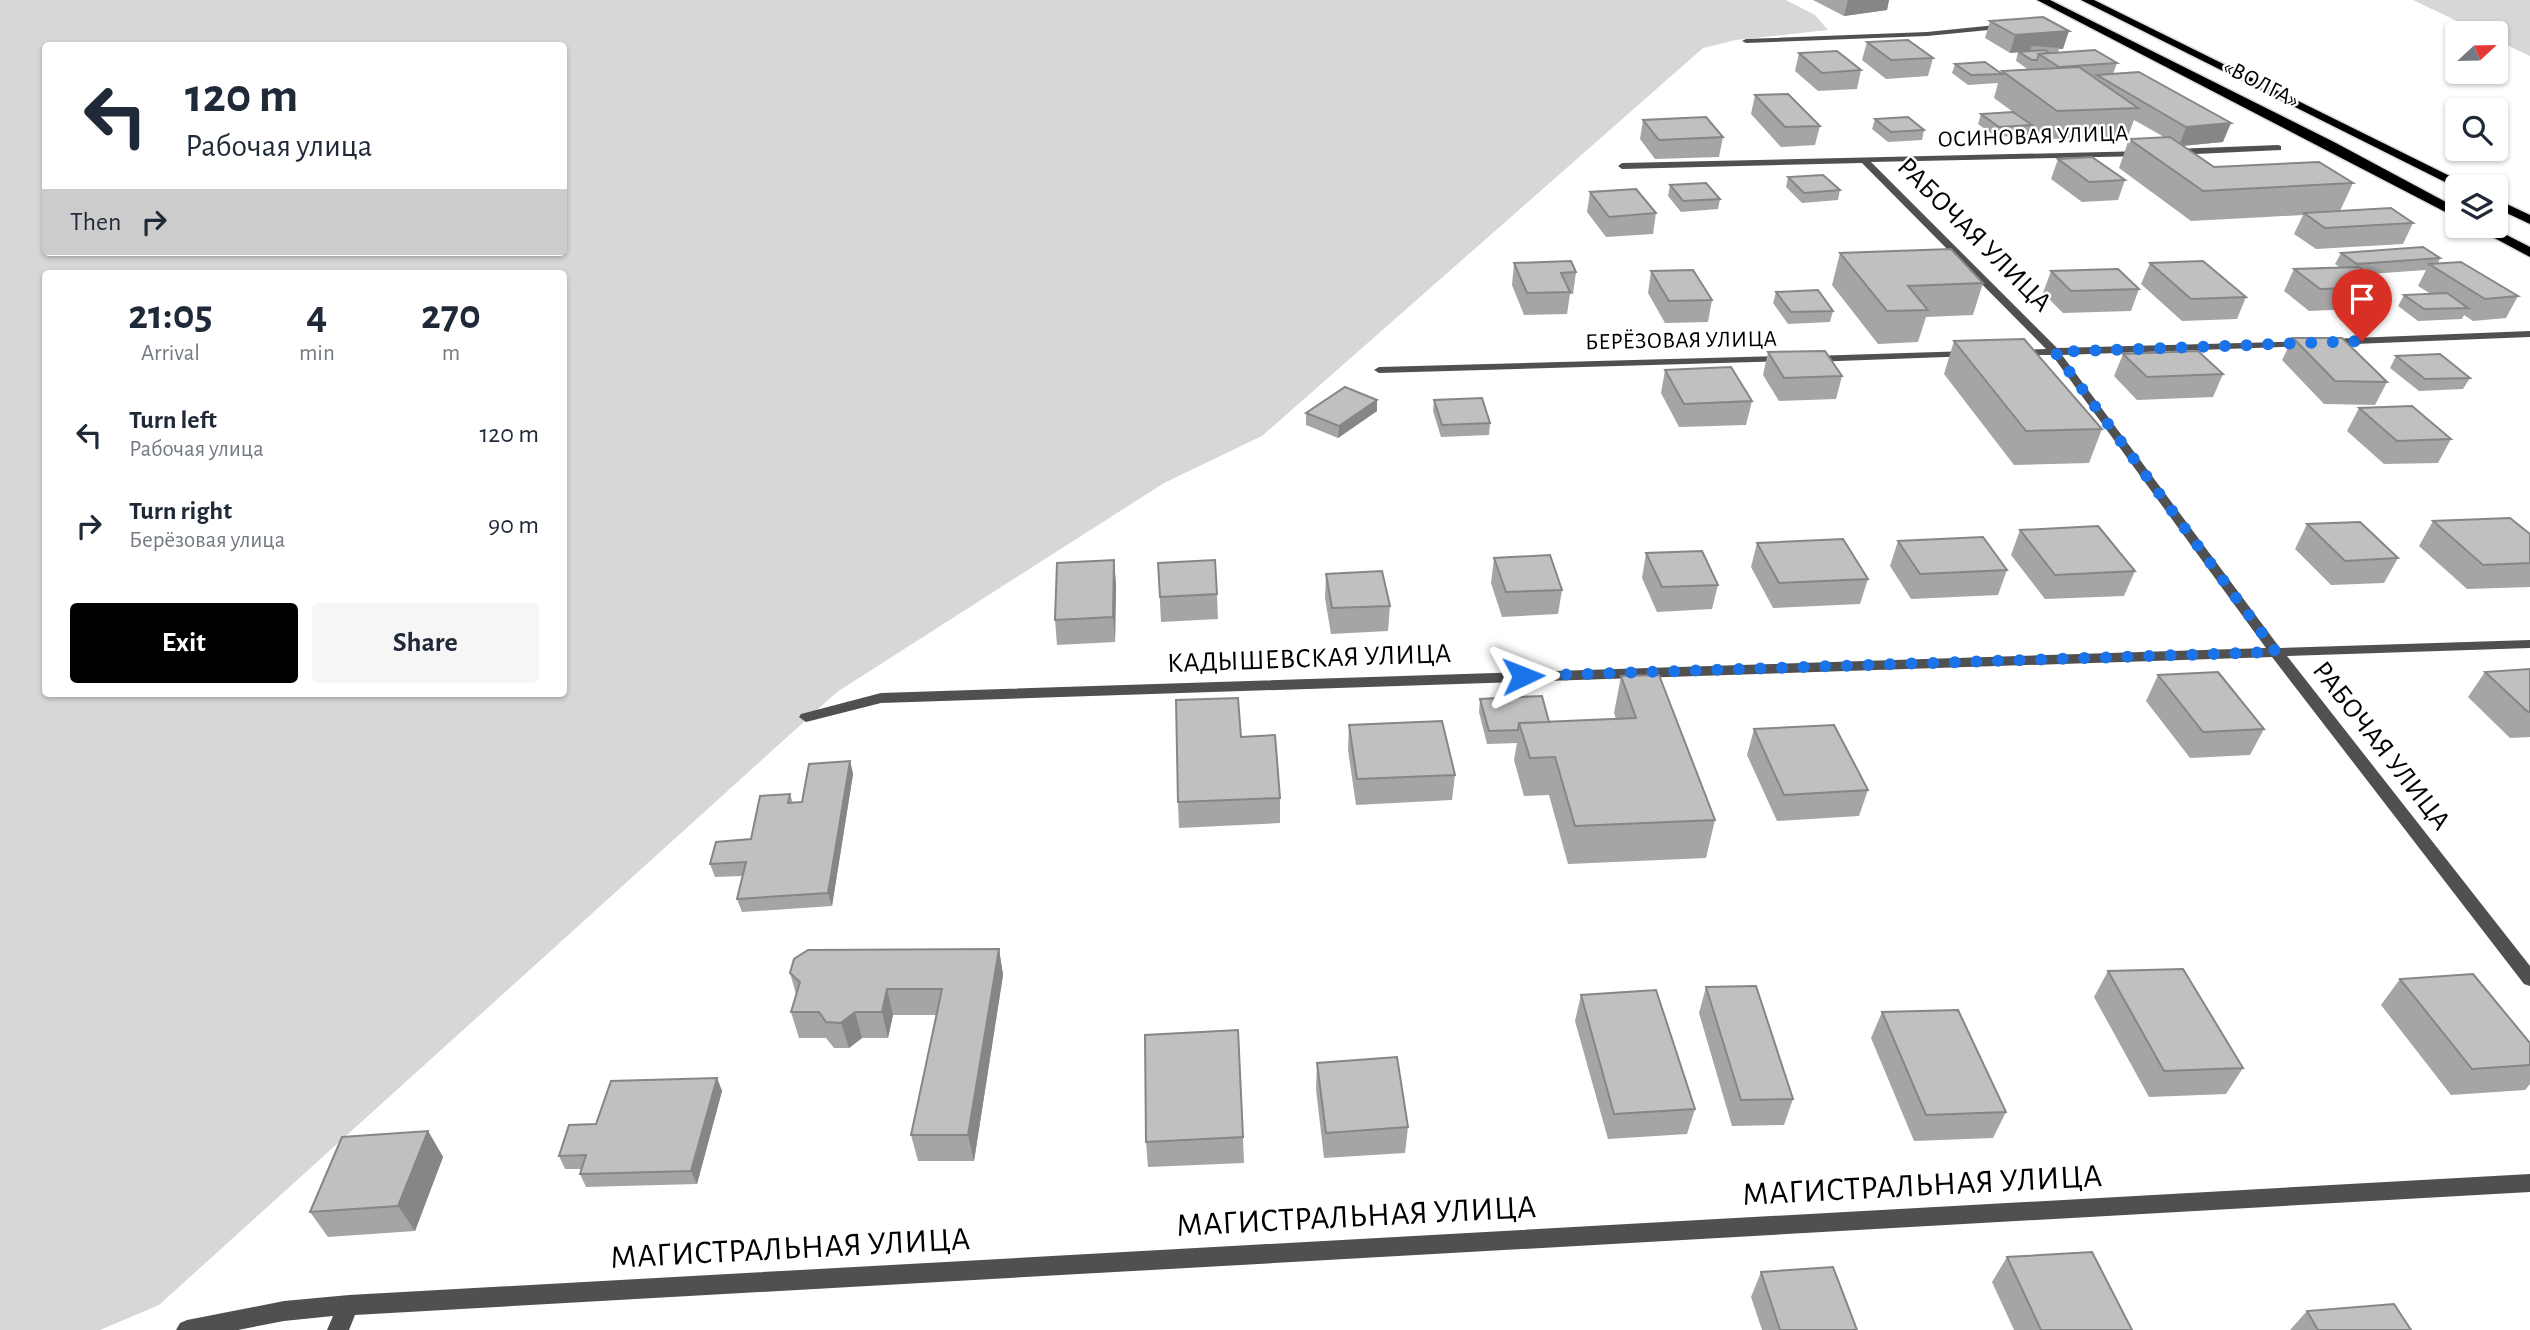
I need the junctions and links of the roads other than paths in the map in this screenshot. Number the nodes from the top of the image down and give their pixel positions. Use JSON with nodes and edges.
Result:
{"nodes":[{"id":1,"x":2042,"y":0,"type":"edge"},
{"id":2,"x":2086,"y":0,"type":"edge"},
{"id":3,"x":2020,"y":25,"type":"edge"},
{"id":4,"x":1746,"y":41,"type":"dead end"},
{"id":5,"x":2278,"y":148,"type":"dead end"},
{"id":6,"x":1866,"y":162,"type":"junction"},
{"id":7,"x":1622,"y":166,"type":"dead end"},
{"id":8,"x":2445,"y":177,"type":"edge"},
{"id":9,"x":2445,"y":207,"type":"edge"},
{"id":10,"x":2508,"y":209,"type":"edge"},
{"id":11,"x":2530,"y":220,"type":"edge"},
{"id":12,"x":2502,"y":238,"type":"edge"},
{"id":13,"x":2530,"y":253,"type":"edge"},
{"id":14,"x":2530,"y":334,"type":"edge"},
{"id":15,"x":2055,"y":352,"type":"junction"},
{"id":16,"x":1986,"y":354,"type":"edge"},
{"id":17,"x":2000,"y":354,"type":"edge"},
{"id":18,"x":1379,"y":370,"type":"dead end"},
{"id":19,"x":2530,"y":644,"type":"edge"},
{"id":20,"x":2276,"y":652,"type":"junction"},
{"id":21,"x":806,"y":717,"type":"dead end"},
{"id":22,"x":2530,"y":979,"type":"edge"},
{"id":23,"x":2530,"y":1183,"type":"edge"},
{"id":24,"x":349,"y":1305,"type":"junction"},
{"id":25,"x":187,"y":1330,"type":"edge"},
{"id":26,"x":338,"y":1330,"type":"edge"}],
"edges":[{"from":1,"to":9,"type":"highway","name":"«ВОЛГА»"},
{"from":2,"to":8,"type":"highway","name":"«ВОЛГА»"},
{"from":3,"to":4,"type":"street"},
{"from":5,"to":6,"type":"street","name":"ОСИНОВАЯ УЛИЦА"},
{"from":6,"to":7,"type":"street","name":"ОСИНОВАЯ УЛИЦА"},
{"from":6,"to":15,"type":"street","name":"РАБОЧАЯ УЛИЦА"},
{"from":10,"to":11,"type":"highway"},
{"from":12,"to":13,"type":"highway"},
{"from":14,"to":15,"type":"street"},
{"from":15,"to":17,"type":"street"},
{"from":15,"to":20,"type":"street","name":"РАБОЧАЯ УЛИЦА"},
{"from":16,"to":18,"type":"street","name":"БЕРЁЗОВАЯ УЛИЦА"},
{"from":19,"to":20,"type":"street","name":"КАДЫШЕВСКАЯ УЛИЦА"},
{"from":20,"to":21,"type":"street","name":"КАДЫШЕВСКАЯ УЛИЦА"},
{"from":20,"to":22,"type":"street","name":"РАБОЧАЯ УЛИЦА"},
{"from":23,"to":24,"type":"street","name":"МАГИСТРАЛЬНАЯ УЛИЦА"},
{"from":24,"to":25,"type":"street","name":"МАГИСТРАЛЬНАЯ УЛИЦА"},
{"from":24,"to":26,"type":"street"}]}
